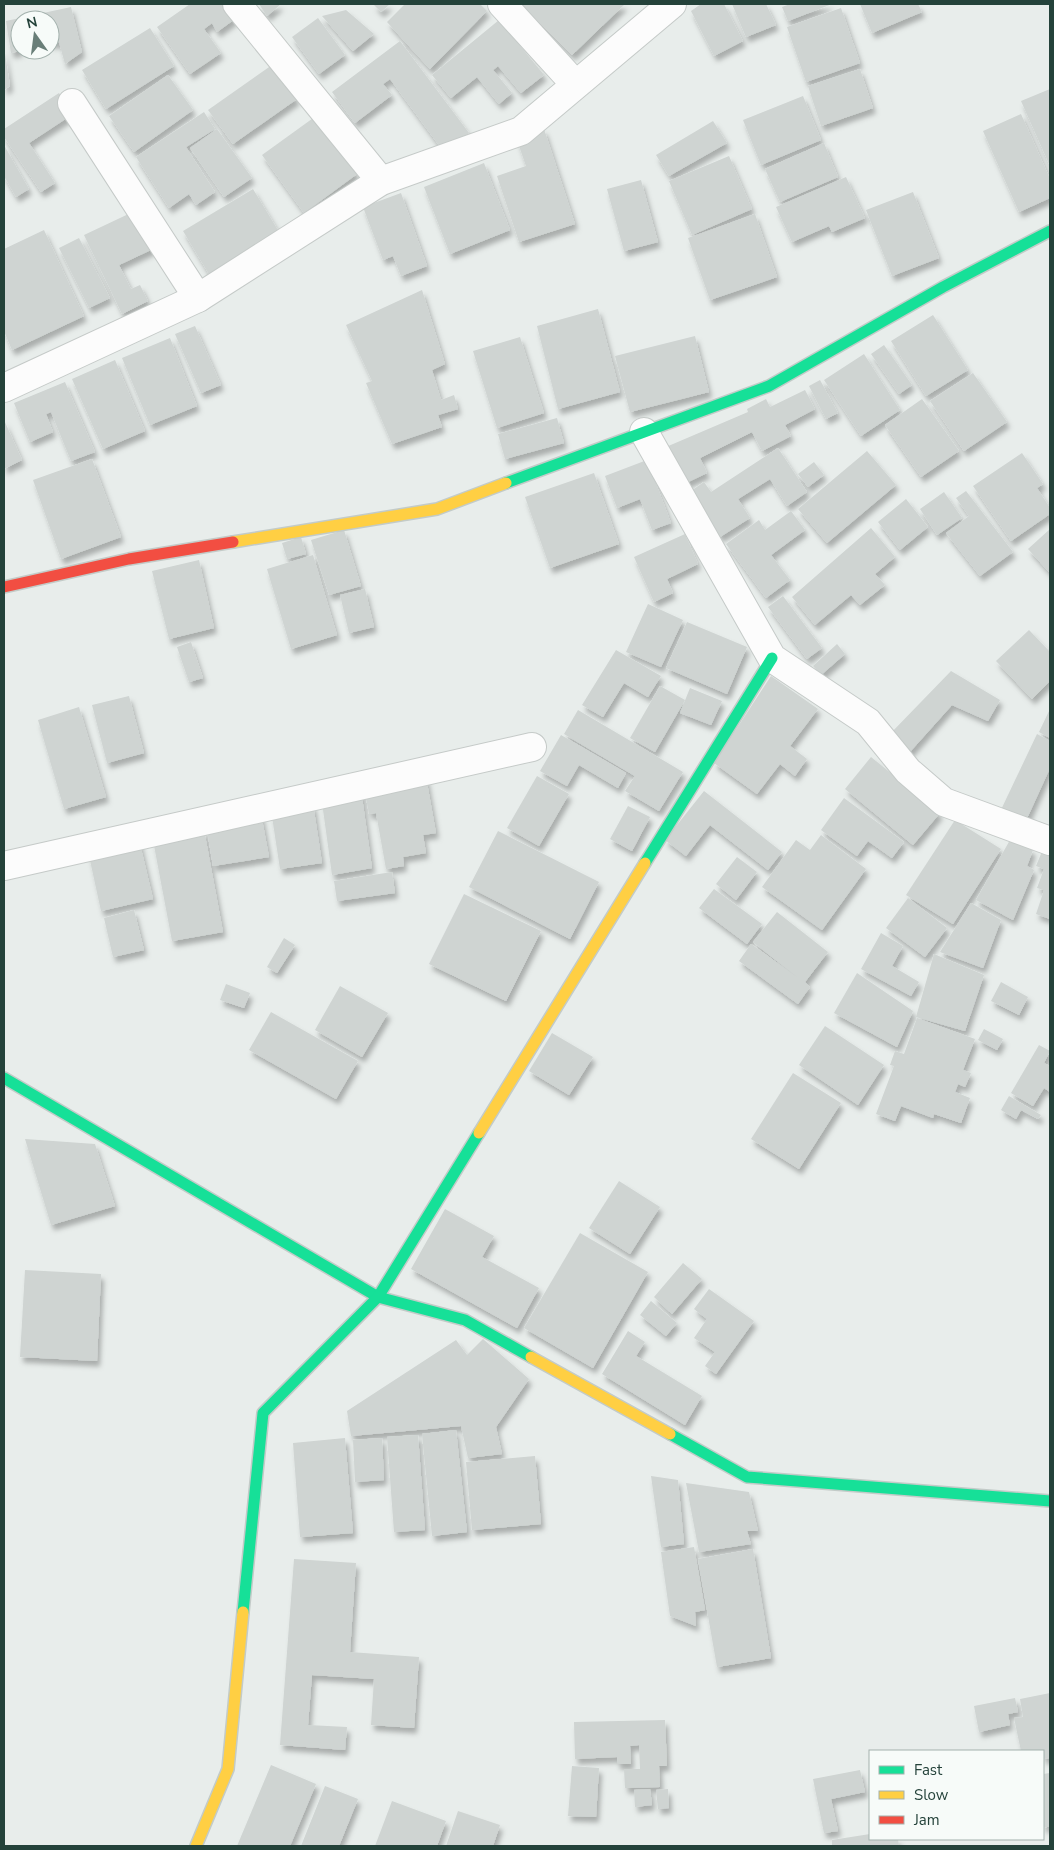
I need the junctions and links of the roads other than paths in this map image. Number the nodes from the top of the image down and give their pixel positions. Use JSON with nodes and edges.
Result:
{"nodes":[{"id":1,"x":237,"y":4,"type":"edge"},
{"id":2,"x":502,"y":4,"type":"edge"},
{"id":3,"x":672,"y":4,"type":"edge"},
{"id":4,"x":575,"y":84,"type":"junction"},
{"id":5,"x":72,"y":103,"type":"dead end"},
{"id":6,"x":381,"y":181,"type":"junction"},
{"id":7,"x":1050,"y":231,"type":"edge"},
{"id":8,"x":198,"y":298,"type":"junction"},
{"id":9,"x":4,"y":388,"type":"edge"},
{"id":10,"x":644,"y":432,"type":"junction"},
{"id":11,"x":4,"y":587,"type":"edge"},
{"id":12,"x":772,"y":658,"type":"junction"},
{"id":13,"x":532,"y":747,"type":"dead end"},
{"id":14,"x":1050,"y":841,"type":"edge"},
{"id":15,"x":4,"y":866,"type":"edge"},
{"id":16,"x":4,"y":1078,"type":"edge"},
{"id":17,"x":378,"y":1297,"type":"junction"},
{"id":18,"x":1050,"y":1501,"type":"edge"},
{"id":19,"x":196,"y":1846,"type":"edge"}],
"edges":[{"from":1,"to":6,"type":"street"},
{"from":2,"to":4,"type":"street"},
{"from":3,"to":4,"type":"street"},
{"from":4,"to":6,"type":"street"},
{"from":5,"to":8,"type":"street"},
{"from":6,"to":8,"type":"street"},
{"from":7,"to":10,"type":"street"},
{"from":8,"to":9,"type":"street"},
{"from":10,"to":11,"type":"street"},
{"from":10,"to":12,"type":"street"},
{"from":12,"to":14,"type":"street"},
{"from":12,"to":17,"type":"street"},
{"from":13,"to":15,"type":"street"},
{"from":16,"to":17,"type":"street"},
{"from":17,"to":18,"type":"street"},
{"from":17,"to":19,"type":"street"}]}
